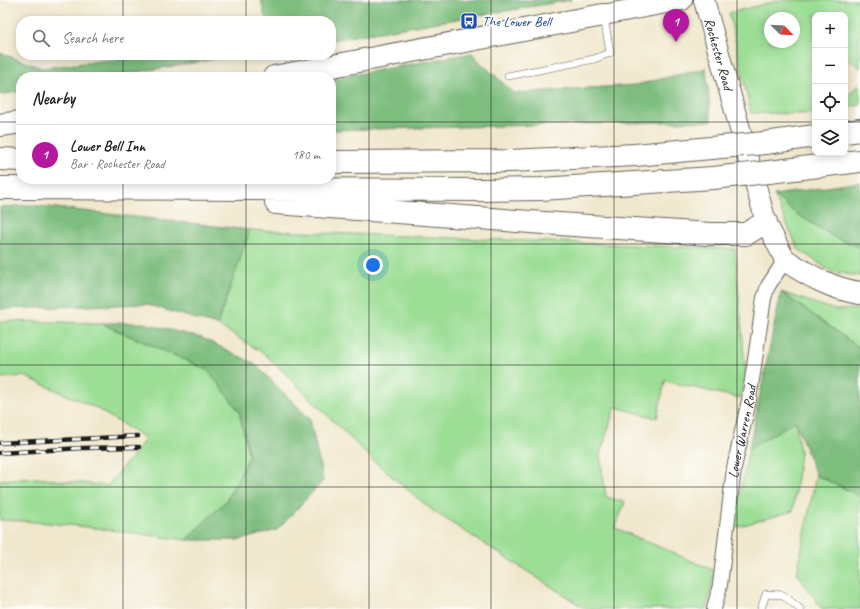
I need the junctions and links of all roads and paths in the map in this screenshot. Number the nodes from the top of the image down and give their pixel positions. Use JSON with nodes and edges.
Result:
{"nodes":[{"id":1,"x":682,"y":0,"type":"edge"},
{"id":2,"x":704,"y":0,"type":"edge"},
{"id":3,"x":603,"y":15,"type":"junction"},
{"id":4,"x":301,"y":72,"type":"edge"},
{"id":5,"x":508,"y":76,"type":"dead end"},
{"id":6,"x":16,"y":123,"type":"edge"},
{"id":7,"x":0,"y":125,"type":"edge"},
{"id":8,"x":860,"y":130,"type":"edge"},
{"id":9,"x":848,"y":132,"type":"edge"},
{"id":10,"x":812,"y":136,"type":"edge"},
{"id":11,"x":0,"y":159,"type":"edge"},
{"id":12,"x":16,"y":160,"type":"edge"},
{"id":13,"x":860,"y":161,"type":"edge"},
{"id":14,"x":336,"y":162,"type":"edge"},
{"id":15,"x":0,"y":188,"type":"edge"},
{"id":16,"x":101,"y":189,"type":"junction"},
{"id":17,"x":220,"y":190,"type":"junction"},
{"id":18,"x":0,"y":196,"type":"edge"},
{"id":19,"x":766,"y":222,"type":"junction"},
{"id":20,"x":785,"y":260,"type":"junction"},
{"id":21,"x":860,"y":292,"type":"edge"},
{"id":22,"x":714,"y":609,"type":"edge"},
{"id":23,"x":761,"y":609,"type":"edge"},
{"id":24,"x":800,"y":609,"type":"edge"}],
"edges":[{"from":1,"to":3,"type":"street"},
{"from":2,"to":19,"type":"street","name":"Rochester Road"},
{"from":3,"to":4,"type":"highway"},
{"from":3,"to":5,"type":"lane"},
{"from":6,"to":7,"type":"highway"},
{"from":8,"to":9,"type":"highway"},
{"from":10,"to":14,"type":"highway","bridge":true},
{"from":11,"to":12,"type":"highway"},
{"from":13,"to":17,"type":"highway","bridge":true},
{"from":15,"to":16,"type":"highway"},
{"from":16,"to":17,"type":"highway"},
{"from":16,"to":18,"type":"highway"},
{"from":17,"to":19,"type":"highway"},
{"from":19,"to":20,"type":"street","name":"Rochester Road"},
{"from":20,"to":21,"type":"highway"},
{"from":20,"to":22,"type":"street","name":"Lower Warren Road"},
{"from":23,"to":24,"type":"lane"}]}
